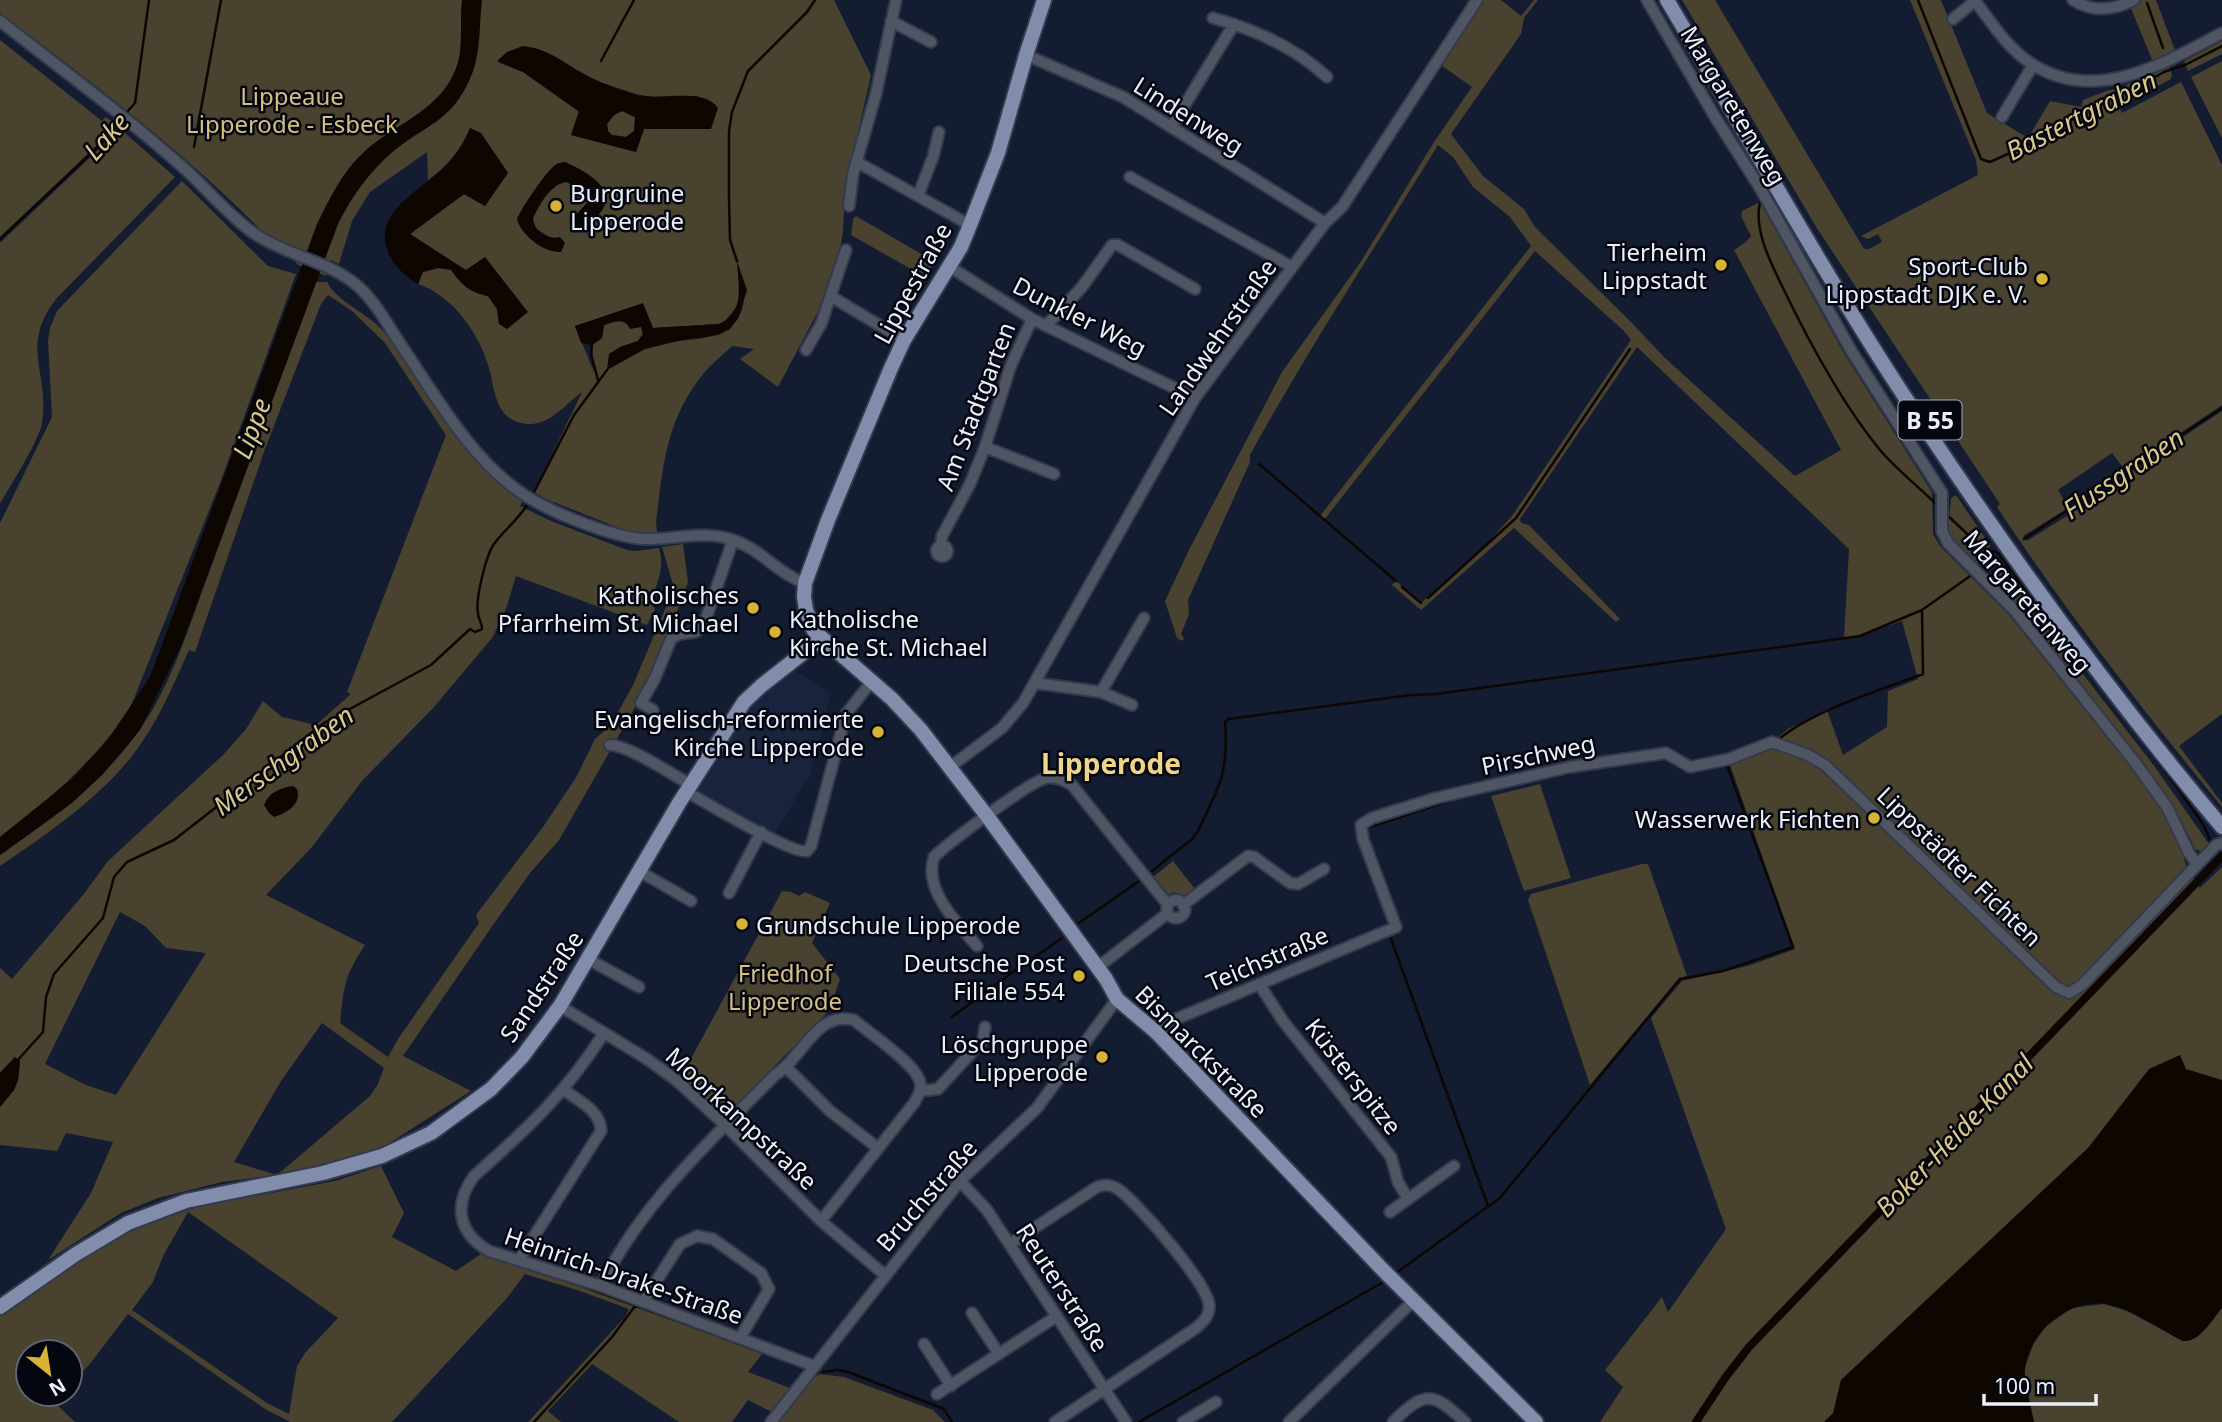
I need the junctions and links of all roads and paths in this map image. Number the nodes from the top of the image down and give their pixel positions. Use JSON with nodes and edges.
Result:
{"nodes":[{"id":1,"x":896,"y":0,"type":"edge"},
{"id":2,"x":1044,"y":0,"type":"edge"},
{"id":3,"x":1478,"y":0,"type":"edge"},
{"id":4,"x":1647,"y":0,"type":"edge"},
{"id":5,"x":1667,"y":0,"type":"edge"},
{"id":6,"x":1676,"y":0,"type":"edge"},
{"id":7,"x":2073,"y":0,"type":"edge"},
{"id":8,"x":2134,"y":0,"type":"edge"},
{"id":9,"x":1975,"y":1,"type":"edge"},
{"id":10,"x":1213,"y":18,"type":"dead end"},
{"id":11,"x":1954,"y":19,"type":"dead end"},
{"id":12,"x":0,"y":21,"type":"edge"},
{"id":13,"x":891,"y":21,"type":"junction"},
{"id":14,"x":1234,"y":24,"type":"junction"},
{"id":15,"x":2222,"y":33,"type":"edge"},
{"id":16,"x":931,"y":42,"type":"dead end"},
{"id":17,"x":1026,"y":55,"type":"junction"},
{"id":18,"x":2033,"y":65,"type":"junction"},
{"id":19,"x":1327,"y":77,"type":"dead end"},
{"id":20,"x":2002,"y":117,"type":"dead end"},
{"id":21,"x":1172,"y":126,"type":"junction"},
{"id":22,"x":939,"y":132,"type":"dead end"},
{"id":23,"x":857,"y":162,"type":"junction"},
{"id":24,"x":1130,"y":177,"type":"dead end"},
{"id":25,"x":918,"y":196,"type":"junction"},
{"id":26,"x":849,"y":206,"type":"dead end"},
{"id":27,"x":1325,"y":223,"type":"junction"},
{"id":28,"x":970,"y":225,"type":"junction"},
{"id":29,"x":846,"y":250,"type":"dead end"},
{"id":30,"x":950,"y":267,"type":"junction"},
{"id":31,"x":1292,"y":267,"type":"junction"},
{"id":32,"x":1195,"y":289,"type":"dead end"},
{"id":33,"x":832,"y":296,"type":"junction"},
{"id":34,"x":1032,"y":320,"type":"junction"},
{"id":35,"x":1047,"y":325,"type":"junction"},
{"id":36,"x":904,"y":340,"type":"junction"},
{"id":37,"x":806,"y":350,"type":"dead end"},
{"id":38,"x":1195,"y":398,"type":"junction"},
{"id":39,"x":985,"y":447,"type":"junction"},
{"id":40,"x":1054,"y":474,"type":"dead end"},
{"id":41,"x":733,"y":540,"type":"junction"},
{"id":42,"x":942,"y":545,"type":"dead end"},
{"id":43,"x":805,"y":583,"type":"junction"},
{"id":44,"x":1144,"y":618,"type":"dead end"},
{"id":45,"x":821,"y":639,"type":"junction"},
{"id":46,"x":872,"y":681,"type":"junction"},
{"id":47,"x":1035,"y":683,"type":"junction"},
{"id":48,"x":1101,"y":692,"type":"junction"},
{"id":49,"x":1132,"y":705,"type":"dead end"},
{"id":50,"x":653,"y":710,"type":"dead end"},
{"id":51,"x":610,"y":745,"type":"dead end"},
{"id":52,"x":1825,"y":765,"type":"joint"},
{"id":53,"x":950,"y":767,"type":"junction"},
{"id":54,"x":689,"y":789,"type":"junction"},
{"id":55,"x":2222,"y":815,"type":"edge"},
{"id":56,"x":987,"y":816,"type":"junction"},
{"id":57,"x":2222,"y":827,"type":"edge"},
{"id":58,"x":761,"y":832,"type":"junction"},
{"id":59,"x":2222,"y":843,"type":"edge"},
{"id":60,"x":2197,"y":864,"type":"junction"},
{"id":61,"x":1324,"y":869,"type":"dead end"},
{"id":62,"x":639,"y":871,"type":"junction"},
{"id":63,"x":729,"y":893,"type":"dead end"},
{"id":64,"x":691,"y":901,"type":"dead end"},
{"id":65,"x":1168,"y":909,"type":"junction"},
{"id":66,"x":1396,"y":927,"type":"joint"},
{"id":67,"x":977,"y":946,"type":"dead end"},
{"id":68,"x":588,"y":959,"type":"junction"},
{"id":69,"x":1098,"y":967,"type":"junction"},
{"id":70,"x":1259,"y":984,"type":"junction"},
{"id":71,"x":639,"y":987,"type":"dead end"},
{"id":72,"x":1117,"y":999,"type":"junction"},
{"id":73,"x":560,"y":1006,"type":"junction"},
{"id":74,"x":985,"y":1027,"type":"dead end"},
{"id":75,"x":1156,"y":1032,"type":"junction"},
{"id":76,"x":604,"y":1033,"type":"junction"},
{"id":77,"x":787,"y":1068,"type":"junction"},
{"id":78,"x":564,"y":1090,"type":"junction"},
{"id":79,"x":920,"y":1091,"type":"junction"},
{"id":80,"x":725,"y":1125,"type":"junction"},
{"id":81,"x":878,"y":1148,"type":"junction"},
{"id":82,"x":1454,"y":1166,"type":"dead end"},
{"id":83,"x":960,"y":1181,"type":"junction"},
{"id":84,"x":1408,"y":1199,"type":"junction"},
{"id":85,"x":1390,"y":1212,"type":"dead end"},
{"id":86,"x":821,"y":1221,"type":"junction"},
{"id":87,"x":1010,"y":1244,"type":"junction"},
{"id":88,"x":519,"y":1260,"type":"junction"},
{"id":89,"x":885,"y":1275,"type":"junction"},
{"id":90,"x":601,"y":1286,"type":"junction"},
{"id":91,"x":1413,"y":1301,"type":"junction"},
{"id":92,"x":643,"y":1302,"type":"junction"},
{"id":93,"x":0,"y":1307,"type":"edge"},
{"id":94,"x":972,"y":1313,"type":"dead end"},
{"id":95,"x":1057,"y":1316,"type":"junction"},
{"id":96,"x":740,"y":1338,"type":"junction"},
{"id":97,"x":924,"y":1344,"type":"dead end"},
{"id":98,"x":999,"y":1354,"type":"junction"},
{"id":99,"x":814,"y":1366,"type":"junction"},
{"id":100,"x":951,"y":1386,"type":"junction"},
{"id":101,"x":1105,"y":1389,"type":"junction"},
{"id":102,"x":937,"y":1394,"type":"dead end"},
{"id":103,"x":1216,"y":1402,"type":"dead end"},
{"id":104,"x":771,"y":1422,"type":"edge"},
{"id":105,"x":1055,"y":1422,"type":"edge"},
{"id":106,"x":1126,"y":1422,"type":"edge"},
{"id":107,"x":1183,"y":1422,"type":"edge"},
{"id":108,"x":1289,"y":1422,"type":"edge"},
{"id":109,"x":1393,"y":1422,"type":"edge"},
{"id":110,"x":1465,"y":1422,"type":"edge"},
{"id":111,"x":1536,"y":1422,"type":"edge"}],
"edges":[{"from":1,"to":13,"type":"street"},
{"from":2,"to":17,"type":"main road","name":"Lippestraße"},
{"from":3,"to":27,"type":"street","name":"Landwehrstraße"},
{"from":4,"to":60,"type":"street","name":"Margaretenweg"},
{"from":5,"to":57,"type":"main road","number":"B 55"},
{"from":6,"to":55,"type":"main road","number":"B 55"},
{"from":7,"to":8,"type":"street"},
{"from":9,"to":11,"type":"street"},
{"from":9,"to":18,"type":"street"},
{"from":10,"to":14,"type":"street"},
{"from":12,"to":41,"type":"street"},
{"from":13,"to":16,"type":"street"},
{"from":13,"to":23,"type":"street"},
{"from":14,"to":19,"type":"street"},
{"from":14,"to":21,"type":"street"},
{"from":15,"to":18,"type":"street"},
{"from":17,"to":21,"type":"street","name":"Lindenweg"},
{"from":17,"to":28,"type":"main road","name":"Lippestraße"},
{"from":18,"to":20,"type":"street"},
{"from":21,"to":27,"type":"street","name":"Lindenweg"},
{"from":22,"to":25,"type":"street"},
{"from":23,"to":25,"type":"street"},
{"from":23,"to":26,"type":"street"},
{"from":24,"to":31,"type":"street"},
{"from":25,"to":28,"type":"street"},
{"from":27,"to":31,"type":"street","name":"Landwehrstraße"},
{"from":28,"to":30,"type":"main road","name":"Lippestraße"},
{"from":29,"to":33,"type":"street"},
{"from":30,"to":34,"type":"street","name":"Dunkler Weg"},
{"from":30,"to":36,"type":"main road","name":"Lippestraße"},
{"from":31,"to":38,"type":"street","name":"Landwehrstraße"},
{"from":32,"to":35,"type":"street"},
{"from":33,"to":36,"type":"street"},
{"from":33,"to":37,"type":"street"},
{"from":34,"to":35,"type":"street","name":"Dunkler Weg"},
{"from":34,"to":39,"type":"street","name":"Am Stadtgarten"},
{"from":35,"to":38,"type":"street","name":"Dunkler Weg"},
{"from":36,"to":43,"type":"main road","name":"Lippestraße"},
{"from":38,"to":47,"type":"street","name":"Landwehrstraße"},
{"from":39,"to":40,"type":"street"},
{"from":39,"to":42,"type":"street","name":"Am Stadtgarten"},
{"from":41,"to":43,"type":"street"},
{"from":41,"to":50,"type":"street"},
{"from":43,"to":45,"type":"main road","name":"Bismarckstraße"},
{"from":44,"to":48,"type":"street"},
{"from":45,"to":46,"type":"main road","name":"Bismarckstraße"},
{"from":45,"to":54,"type":"main road","name":"Sandstraße"},
{"from":46,"to":53,"type":"main road","name":"Bismarckstraße"},
{"from":46,"to":58,"type":"street"},
{"from":47,"to":48,"type":"street"},
{"from":47,"to":53,"type":"street","name":"Landwehrstraße"},
{"from":48,"to":49,"type":"street"},
{"from":51,"to":54,"type":"street"},
{"from":52,"to":60,"type":"street","name":"Lippstädter Fichten"},
{"from":52,"to":66,"type":"street","name":"Pirschweg"},
{"from":53,"to":56,"type":"main road","name":"Bismarckstraße"},
{"from":54,"to":58,"type":"street"},
{"from":54,"to":62,"type":"main road","name":"Sandstraße"},
{"from":56,"to":65,"type":"street"},
{"from":56,"to":67,"type":"street"},
{"from":56,"to":69,"type":"main road","name":"Bismarckstraße"},
{"from":58,"to":63,"type":"street"},
{"from":59,"to":60,"type":"street"},
{"from":61,"to":65,"type":"street"},
{"from":62,"to":64,"type":"street"},
{"from":62,"to":68,"type":"main road","name":"Sandstraße"},
{"from":65,"to":69,"type":"street"},
{"from":66,"to":70,"type":"street","name":"Teichstraße"},
{"from":68,"to":71,"type":"street"},
{"from":68,"to":73,"type":"main road","name":"Sandstraße"},
{"from":69,"to":72,"type":"main road","name":"Bismarckstraße"},
{"from":70,"to":75,"type":"street","name":"Teichstraße"},
{"from":70,"to":84,"type":"street","name":"Küsterspitze"},
{"from":72,"to":75,"type":"main road","name":"Bismarckstraße"},
{"from":72,"to":83,"type":"street","name":"Bruchstraße"},
{"from":73,"to":76,"type":"street","name":"Moorkampstraße"},
{"from":73,"to":93,"type":"main road","name":"Sandstraße"},
{"from":74,"to":79,"type":"street"},
{"from":75,"to":91,"type":"main road","name":"Bismarckstraße"},
{"from":76,"to":78,"type":"street","name":"Heinrich-Drake-Straße"},
{"from":76,"to":80,"type":"street","name":"Moorkampstraße"},
{"from":77,"to":79,"type":"street"},
{"from":77,"to":80,"type":"street"},
{"from":77,"to":81,"type":"street"},
{"from":78,"to":88,"type":"street"},
{"from":78,"to":88,"type":"street","name":"Heinrich-Drake-Straße"},
{"from":79,"to":81,"type":"street"},
{"from":80,"to":86,"type":"street","name":"Moorkampstraße"},
{"from":80,"to":90,"type":"street"},
{"from":81,"to":86,"type":"street"},
{"from":82,"to":84,"type":"street"},
{"from":83,"to":87,"type":"street","name":"Reuterstraße"},
{"from":83,"to":89,"type":"street","name":"Bruchstraße"},
{"from":84,"to":85,"type":"street"},
{"from":86,"to":89,"type":"street","name":"Moorkampstraße"},
{"from":87,"to":95,"type":"street","name":"Reuterstraße"},
{"from":87,"to":101,"type":"street"},
{"from":88,"to":90,"type":"street","name":"Heinrich-Drake-Straße"},
{"from":89,"to":99,"type":"street","name":"Bruchstraße"},
{"from":90,"to":92,"type":"street","name":"Heinrich-Drake-Straße"},
{"from":91,"to":108,"type":"street"},
{"from":91,"to":111,"type":"main road","name":"Bismarckstraße"},
{"from":92,"to":96,"type":"street","name":"Heinrich-Drake-Straße"},
{"from":92,"to":96,"type":"street"},
{"from":94,"to":98,"type":"street"},
{"from":95,"to":98,"type":"street"},
{"from":95,"to":101,"type":"street","name":"Reuterstraße"},
{"from":96,"to":99,"type":"street","name":"Heinrich-Drake-Straße"},
{"from":97,"to":100,"type":"street"},
{"from":98,"to":100,"type":"street"},
{"from":99,"to":104,"type":"street","name":"Bruchstraße"},
{"from":100,"to":102,"type":"street"},
{"from":101,"to":105,"type":"street"},
{"from":101,"to":106,"type":"street","name":"Reuterstraße"},
{"from":103,"to":107,"type":"street"},
{"from":109,"to":110,"type":"street"}]}
